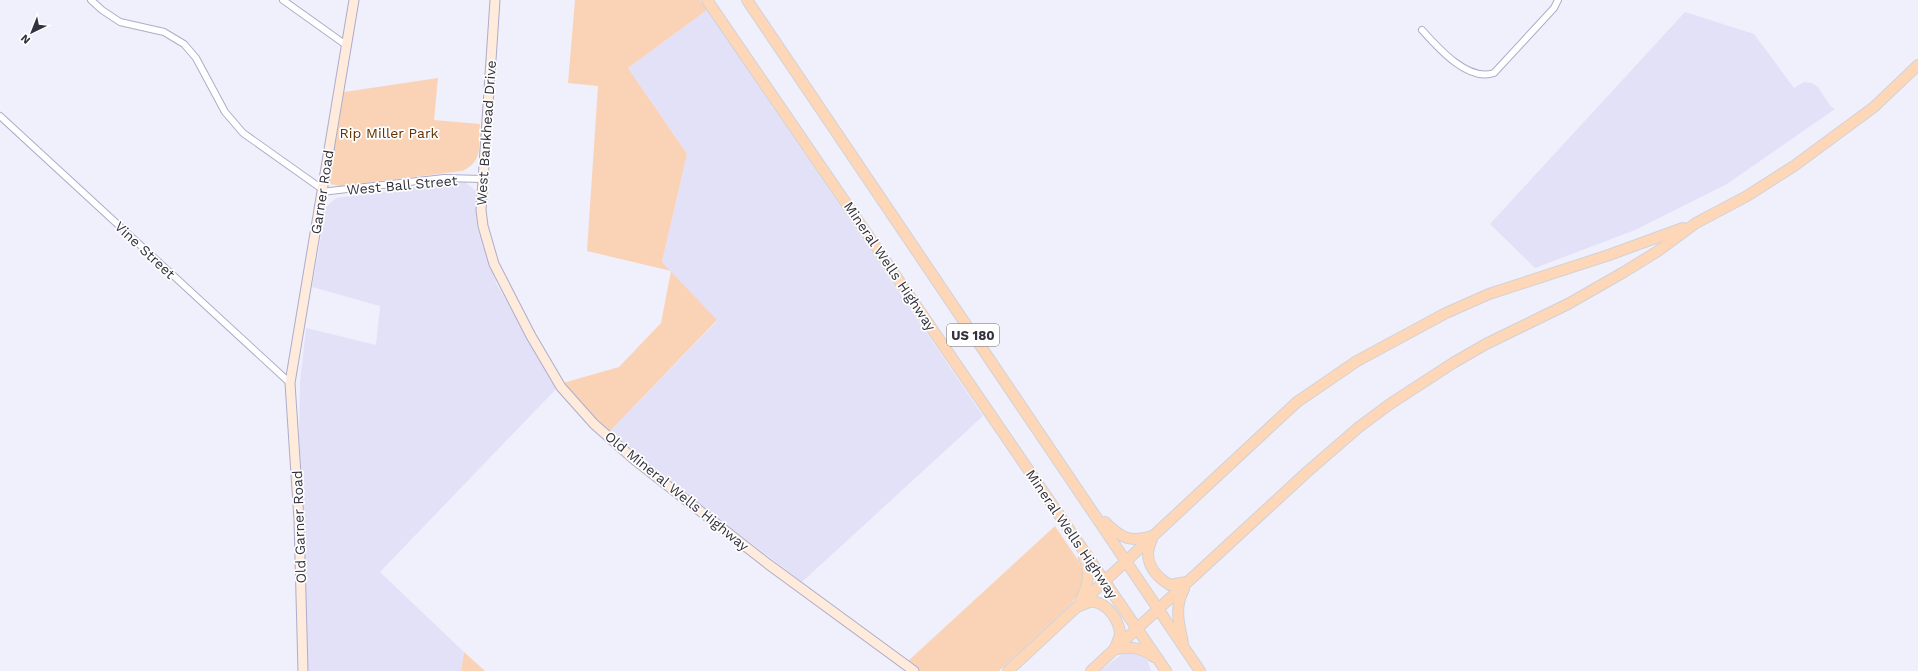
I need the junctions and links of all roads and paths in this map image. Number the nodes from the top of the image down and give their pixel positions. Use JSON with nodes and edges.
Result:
{"nodes":[{"id":1,"x":91,"y":0,"type":"edge"},
{"id":2,"x":283,"y":0,"type":"edge"},
{"id":3,"x":354,"y":0,"type":"edge"},
{"id":4,"x":495,"y":0,"type":"edge"},
{"id":5,"x":707,"y":0,"type":"edge"},
{"id":6,"x":747,"y":0,"type":"edge"},
{"id":7,"x":1558,"y":0,"type":"edge"},
{"id":8,"x":1422,"y":30,"type":"dead end"},
{"id":9,"x":346,"y":45,"type":"junction"},
{"id":10,"x":1918,"y":65,"type":"edge"},
{"id":11,"x":0,"y":116,"type":"edge"},
{"id":12,"x":483,"y":179,"type":"junction"},
{"id":13,"x":321,"y":190,"type":"junction"},
{"id":14,"x":1696,"y":223,"type":"junction"},
{"id":15,"x":494,"y":264,"type":"joint"},
{"id":16,"x":290,"y":383,"type":"junction"},
{"id":17,"x":1091,"y":509,"type":"junction"},
{"id":18,"x":1154,"y":536,"type":"junction"},
{"id":19,"x":1077,"y":541,"type":"junction"},
{"id":20,"x":1126,"y":562,"type":"junction"},
{"id":21,"x":1104,"y":581,"type":"junction"},
{"id":22,"x":1188,"y":582,"type":"junction"},
{"id":23,"x":1078,"y":606,"type":"junction"},
{"id":24,"x":1159,"y":610,"type":"junction"},
{"id":25,"x":1137,"y":629,"type":"junction"},
{"id":26,"x":1184,"y":649,"type":"junction"},
{"id":27,"x":1115,"y":650,"type":"junction"},
{"id":28,"x":1158,"y":659,"type":"junction"},
{"id":29,"x":304,"y":671,"type":"edge"},
{"id":30,"x":914,"y":671,"type":"edge"},
{"id":31,"x":1008,"y":671,"type":"edge"},
{"id":32,"x":1091,"y":671,"type":"edge"},
{"id":33,"x":1166,"y":671,"type":"edge"},
{"id":34,"x":1200,"y":671,"type":"edge"}],
"edges":[{"from":1,"to":13,"type":"street"},
{"from":2,"to":9,"type":"street"},
{"from":3,"to":9,"type":"street","name":"Garner Road"},
{"from":4,"to":12,"type":"street","name":"West Bankhead Drive"},
{"from":5,"to":19,"type":"main road","name":"Mineral Wells Highway","number":"US 180"},
{"from":6,"to":17,"type":"main road","number":"US 180"},
{"from":7,"to":8,"type":"street"},
{"from":9,"to":13,"type":"street","name":"Garner Road"},
{"from":10,"to":14,"type":"main road"},
{"from":11,"to":16,"type":"street","name":"Vine Street"},
{"from":12,"to":13,"type":"street","name":"West Ball Street"},
{"from":12,"to":15,"type":"street","name":"West Bankhead Drive"},
{"from":13,"to":16,"type":"street","name":"Garner Road"},
{"from":14,"to":18,"type":"main road"},
{"from":14,"to":22,"type":"main road"},
{"from":15,"to":30,"type":"street","name":"Old Mineral Wells Highway"},
{"from":16,"to":29,"type":"street","name":"Old Garner Road"},
{"from":17,"to":18,"type":"main road"},
{"from":17,"to":20,"type":"main road","number":"US 180"},
{"from":18,"to":20,"type":"main road"},
{"from":18,"to":22,"type":"main road"},
{"from":19,"to":21,"type":"main road","name":"Mineral Wells Highway","number":"US 180"},
{"from":19,"to":23,"type":"main road"},
{"from":20,"to":21,"type":"main road"},
{"from":20,"to":24,"type":"main road","number":"US 180"},
{"from":21,"to":23,"type":"main road"},
{"from":21,"to":25,"type":"main road","name":"Mineral Wells Highway","number":"US 180"},
{"from":22,"to":24,"type":"main road"},
{"from":22,"to":26,"type":"main road"},
{"from":23,"to":27,"type":"main road"},
{"from":23,"to":31,"type":"main road"},
{"from":24,"to":25,"type":"main road"},
{"from":24,"to":26,"type":"main road","number":"US 180"},
{"from":25,"to":27,"type":"main road"},
{"from":25,"to":28,"type":"main road","name":"Mineral Wells Highway","number":"US 180"},
{"from":26,"to":34,"type":"main road","number":"US 180"},
{"from":27,"to":28,"type":"main road"},
{"from":27,"to":32,"type":"main road"},
{"from":28,"to":33,"type":"main road","name":"Mineral Wells Highway","number":"US 180"}]}
